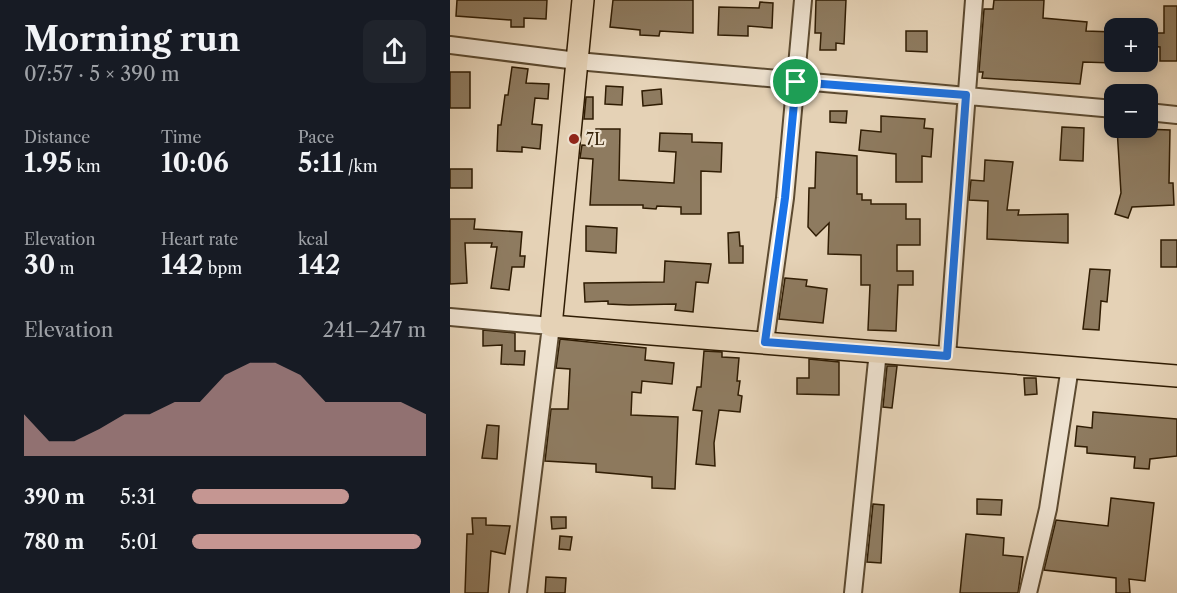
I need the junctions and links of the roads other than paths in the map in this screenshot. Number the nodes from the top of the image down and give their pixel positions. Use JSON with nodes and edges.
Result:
{"nodes":[{"id":1,"x":583,"y":0,"type":"edge"},
{"id":2,"x":803,"y":0,"type":"edge"},
{"id":3,"x":974,"y":0,"type":"edge"},
{"id":4,"x":450,"y":45,"type":"edge"},
{"id":5,"x":577,"y":61,"type":"junction"},
{"id":6,"x":796,"y":82,"type":"junction"},
{"id":7,"x":966,"y":95,"type":"junction"},
{"id":8,"x":1104,"y":108,"type":"edge"},
{"id":9,"x":1158,"y":113,"type":"edge"},
{"id":10,"x":1177,"y":115,"type":"edge"},
{"id":11,"x":450,"y":317,"type":"edge"},
{"id":12,"x":551,"y":326,"type":"junction"},
{"id":13,"x":765,"y":342,"type":"junction"},
{"id":14,"x":878,"y":351,"type":"junction"},
{"id":15,"x":947,"y":356,"type":"junction"},
{"id":16,"x":1070,"y":367,"type":"junction"},
{"id":17,"x":1177,"y":376,"type":"edge"},
{"id":18,"x":518,"y":593,"type":"edge"},
{"id":19,"x":853,"y":593,"type":"edge"},
{"id":20,"x":1028,"y":593,"type":"edge"}],
"edges":[{"from":1,"to":5,"type":"main road"},
{"from":2,"to":6,"type":"street"},
{"from":3,"to":7,"type":"street"},
{"from":4,"to":5,"type":"street"},
{"from":5,"to":6,"type":"street"},
{"from":5,"to":12,"type":"main road"},
{"from":6,"to":7,"type":"street"},
{"from":6,"to":13,"type":"street"},
{"from":7,"to":8,"type":"street"},
{"from":7,"to":15,"type":"street"},
{"from":9,"to":10,"type":"street"},
{"from":11,"to":12,"type":"street"},
{"from":12,"to":13,"type":"main road"},
{"from":12,"to":18,"type":"street"},
{"from":13,"to":14,"type":"main road"},
{"from":14,"to":15,"type":"main road"},
{"from":14,"to":19,"type":"street"},
{"from":15,"to":16,"type":"main road"},
{"from":16,"to":17,"type":"main road"},
{"from":16,"to":20,"type":"street"}]}
